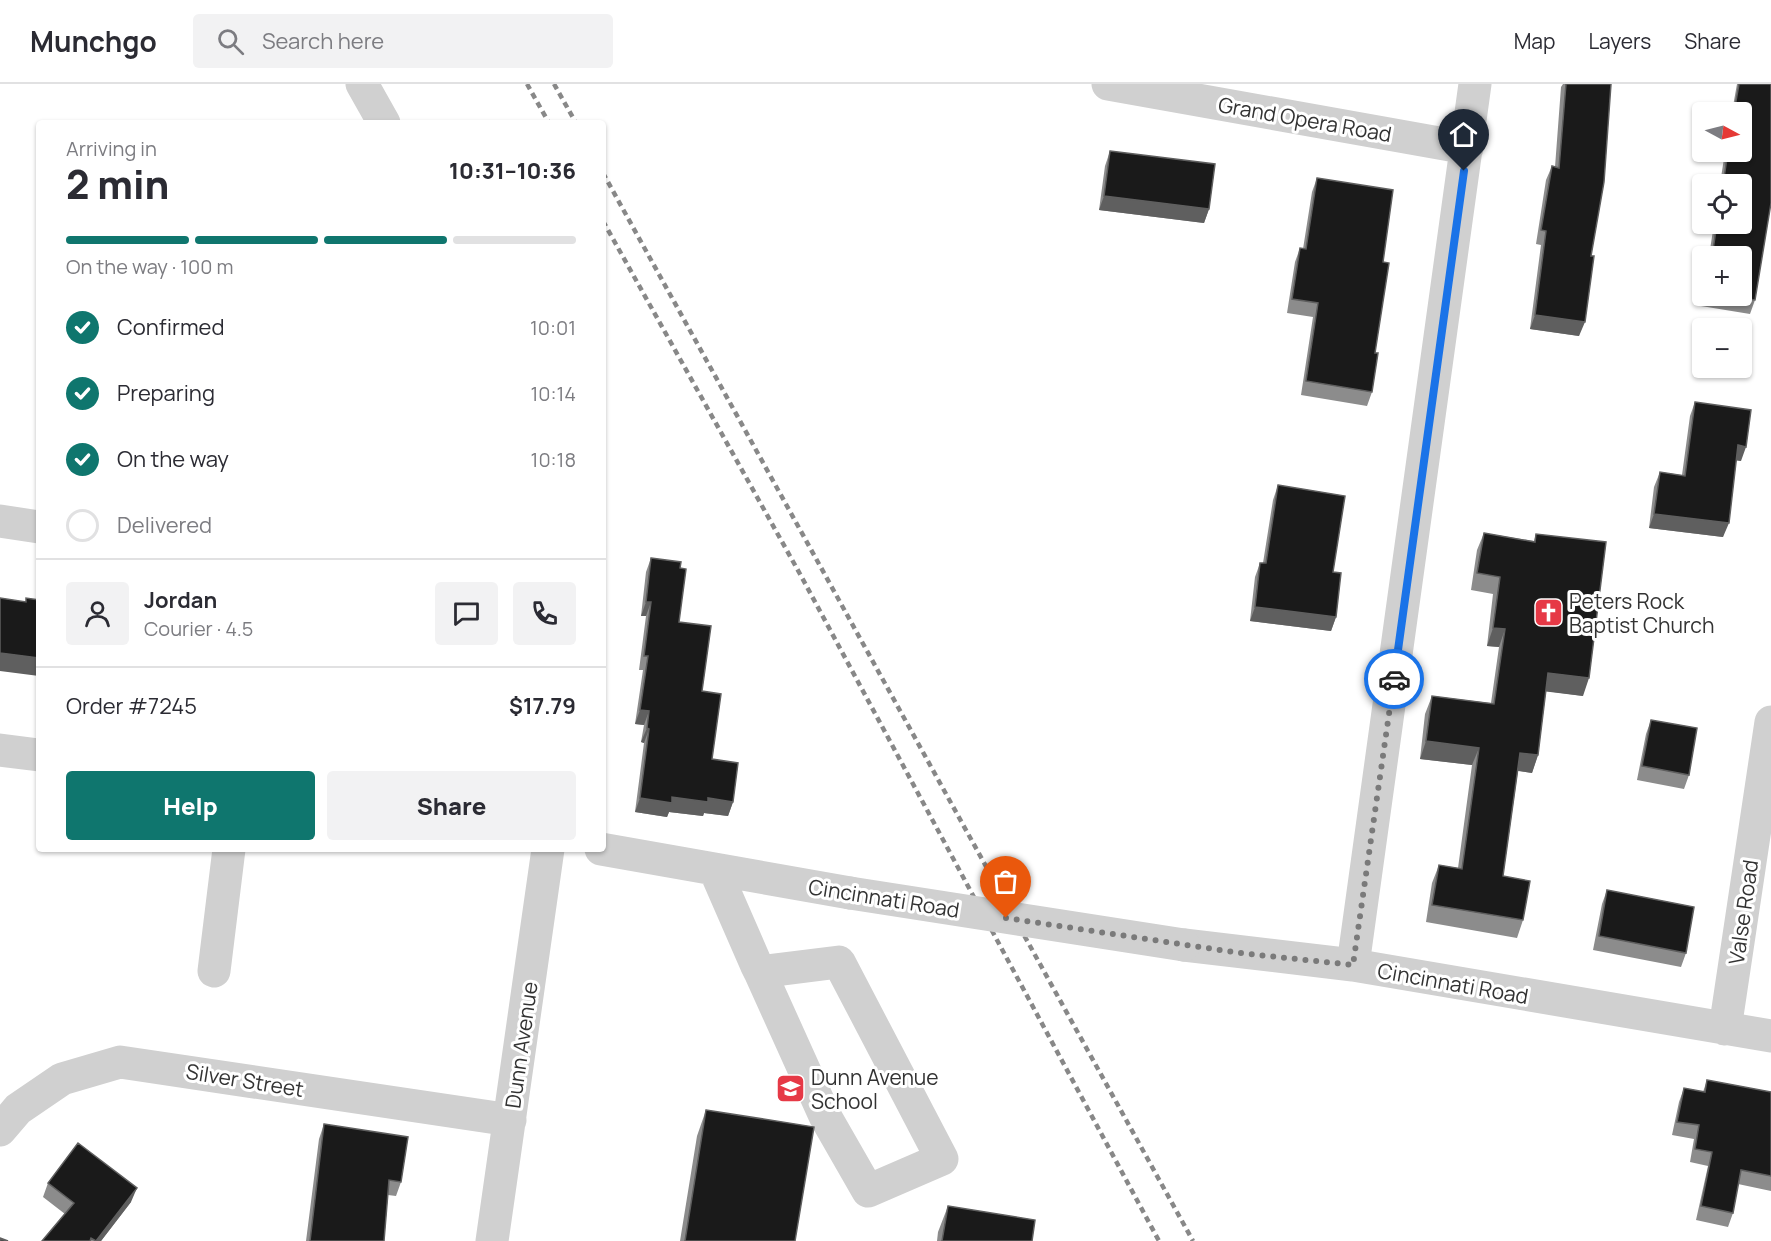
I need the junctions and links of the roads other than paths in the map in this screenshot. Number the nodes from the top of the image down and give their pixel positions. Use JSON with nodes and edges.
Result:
{"nodes":[{"id":1,"x":362,"y":84,"type":"edge"},
{"id":2,"x":1108,"y":84,"type":"edge"},
{"id":3,"x":1475,"y":84,"type":"edge"},
{"id":4,"x":382,"y":120,"type":"edge"},
{"id":5,"x":1467,"y":148,"type":"junction"},
{"id":6,"x":0,"y":521,"type":"edge"},
{"id":7,"x":36,"y":527,"type":"edge"},
{"id":8,"x":1771,"y":722,"type":"edge"},
{"id":9,"x":0,"y":750,"type":"edge"},
{"id":10,"x":36,"y":755,"type":"edge"},
{"id":11,"x":606,"y":850,"type":"edge"},
{"id":12,"x":229,"y":852,"type":"edge"},
{"id":13,"x":548,"y":852,"type":"edge"},
{"id":14,"x":715,"y":870,"type":"junction"},
{"id":15,"x":1353,"y":965,"type":"junction"},
{"id":16,"x":214,"y":971,"type":"dead end"},
{"id":17,"x":760,"y":972,"type":"junction"},
{"id":18,"x":1725,"y":1029,"type":"junction"},
{"id":19,"x":1771,"y":1036,"type":"edge"},
{"id":20,"x":510,"y":1120,"type":"junction"},
{"id":21,"x":0,"y":1130,"type":"edge"},
{"id":22,"x":492,"y":1241,"type":"edge"}],
"edges":[{"from":1,"to":4,"type":"street"},
{"from":2,"to":5,"type":"street","name":"Grand Opera Road"},
{"from":3,"to":5,"type":"street"},
{"from":5,"to":15,"type":"street"},
{"from":6,"to":7,"type":"street"},
{"from":8,"to":18,"type":"street","name":"Valse Road"},
{"from":9,"to":10,"type":"street"},
{"from":11,"to":14,"type":"street","name":"Cincinnati Road"},
{"from":12,"to":16,"type":"street"},
{"from":13,"to":20,"type":"street","name":"Dunn Avenue"},
{"from":14,"to":15,"type":"street","name":"Cincinnati Road","bridge":true},
{"from":14,"to":17,"type":"street"},
{"from":15,"to":18,"type":"street","name":"Cincinnati Road"},
{"from":17,"to":17,"type":"street"},
{"from":18,"to":19,"type":"street","name":"Cincinnati Road"},
{"from":20,"to":21,"type":"street","name":"Silver Street"},
{"from":20,"to":22,"type":"street","name":"Dunn Avenue"}]}
